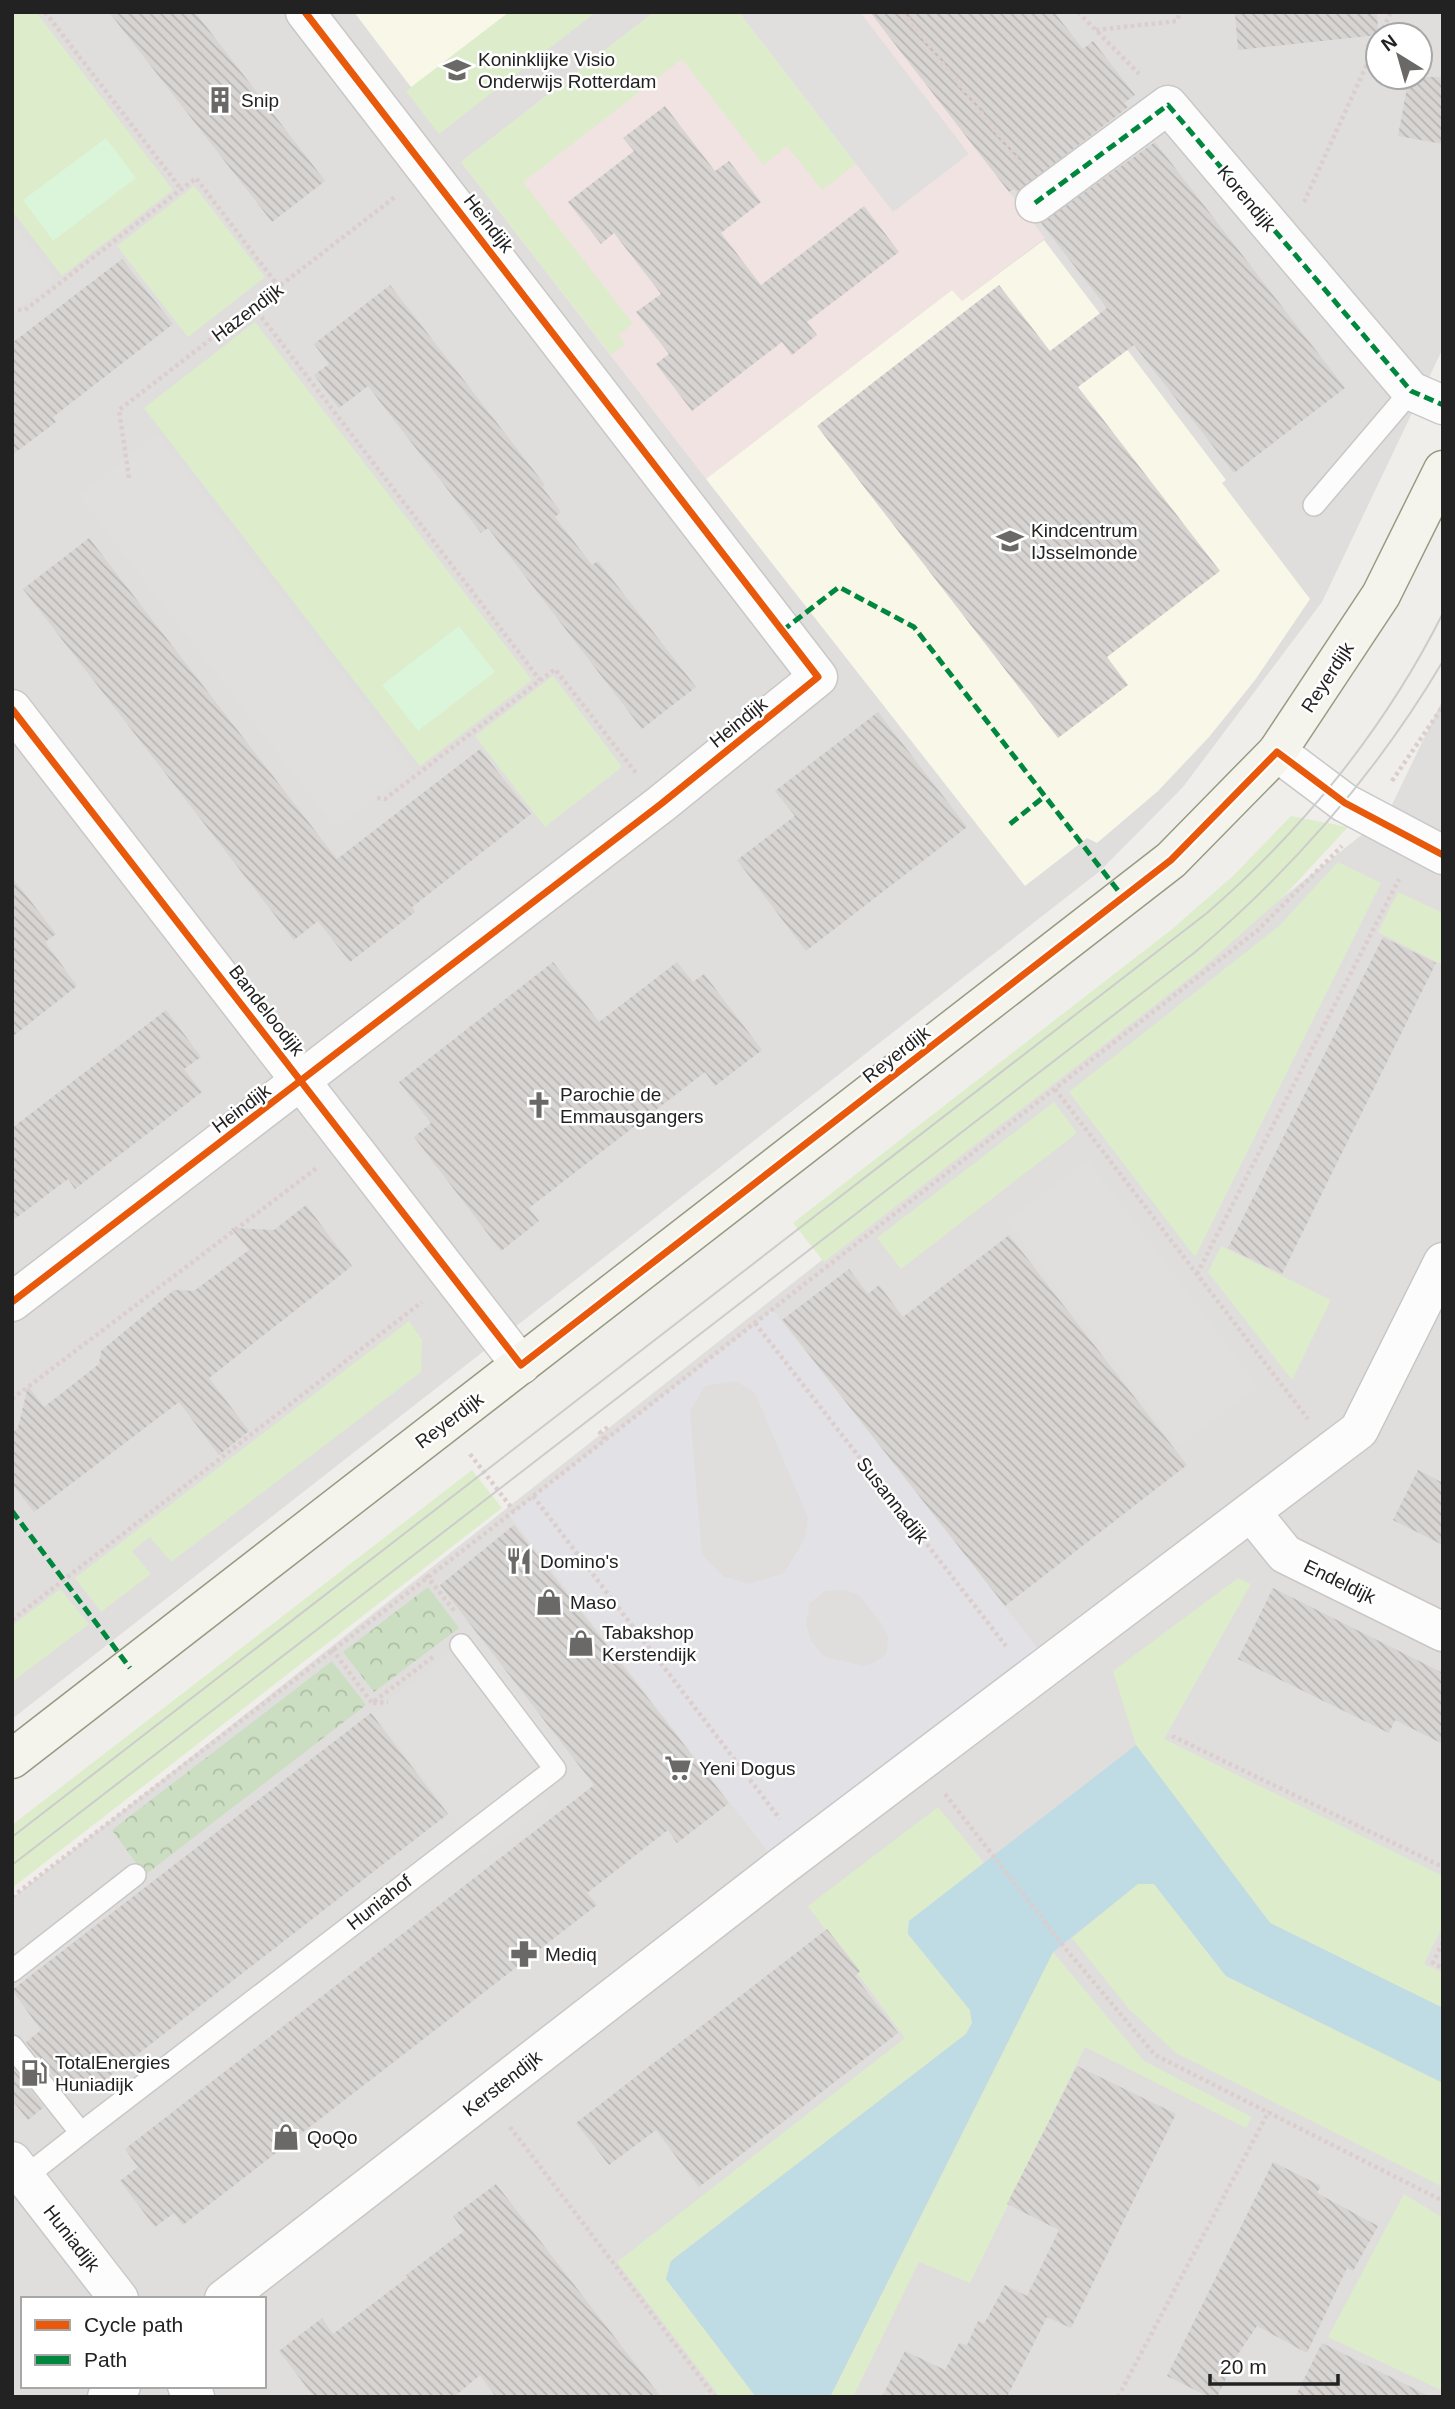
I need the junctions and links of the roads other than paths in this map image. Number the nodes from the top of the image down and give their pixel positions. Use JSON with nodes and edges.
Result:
{"nodes":[{"id":1,"x":305,"y":12,"type":"edge"},
{"id":2,"x":1040,"y":200,"type":"road end"},
{"id":3,"x":1427,"y":398,"type":"edge"},
{"id":4,"x":1443,"y":470,"type":"edge"},
{"id":5,"x":1314,"y":505,"type":"dead end"},
{"id":6,"x":12,"y":709,"type":"edge"},
{"id":7,"x":1277,"y":752,"type":"junction"},
{"id":8,"x":1443,"y":856,"type":"edge"},
{"id":9,"x":302,"y":1081,"type":"junction"},
{"id":10,"x":1443,"y":1262,"type":"edge"},
{"id":11,"x":12,"y":1302,"type":"edge"},
{"id":12,"x":520,"y":1366,"type":"junction"},
{"id":13,"x":1251,"y":1512,"type":"junction"},
{"id":14,"x":1443,"y":1632,"type":"edge"},
{"id":15,"x":461,"y":1645,"type":"dead end"},
{"id":16,"x":12,"y":1759,"type":"edge"},
{"id":17,"x":135,"y":1875,"type":"dead end"},
{"id":18,"x":12,"y":1970,"type":"edge"},
{"id":19,"x":12,"y":2046,"type":"edge"},
{"id":20,"x":82,"y":2133,"type":"junction"},
{"id":21,"x":18,"y":2169,"type":"edge"},
{"id":22,"x":117,"y":2297,"type":"edge"},
{"id":23,"x":227,"y":2297,"type":"edge"}],
"edges":[{"from":1,"to":9,"type":"street","name":"Heindijk"},
{"from":2,"to":3,"type":"street","name":"Korendijk"},
{"from":3,"to":5,"type":"lane"},
{"from":4,"to":7,"type":"street","name":"Reyerdijk"},
{"from":6,"to":9,"type":"street","name":"Bandeloodijk"},
{"from":7,"to":8,"type":"street"},
{"from":7,"to":12,"type":"street","name":"Reyerdijk"},
{"from":9,"to":11,"type":"street","name":"Heindijk"},
{"from":9,"to":12,"type":"street","name":"Bandeloodijk"},
{"from":10,"to":13,"type":"street"},
{"from":12,"to":16,"type":"street","name":"Reyerdijk"},
{"from":13,"to":14,"type":"street","name":"Endeldijk"},
{"from":13,"to":23,"type":"street","name":"Kerstendijk"},
{"from":15,"to":20,"type":"lane","name":"Huniahof"},
{"from":17,"to":18,"type":"lane"},
{"from":19,"to":20,"type":"lane"},
{"from":20,"to":21,"type":"lane","name":"Huniadijk"},
{"from":21,"to":22,"type":"street","name":"Huniadijk"}]}
